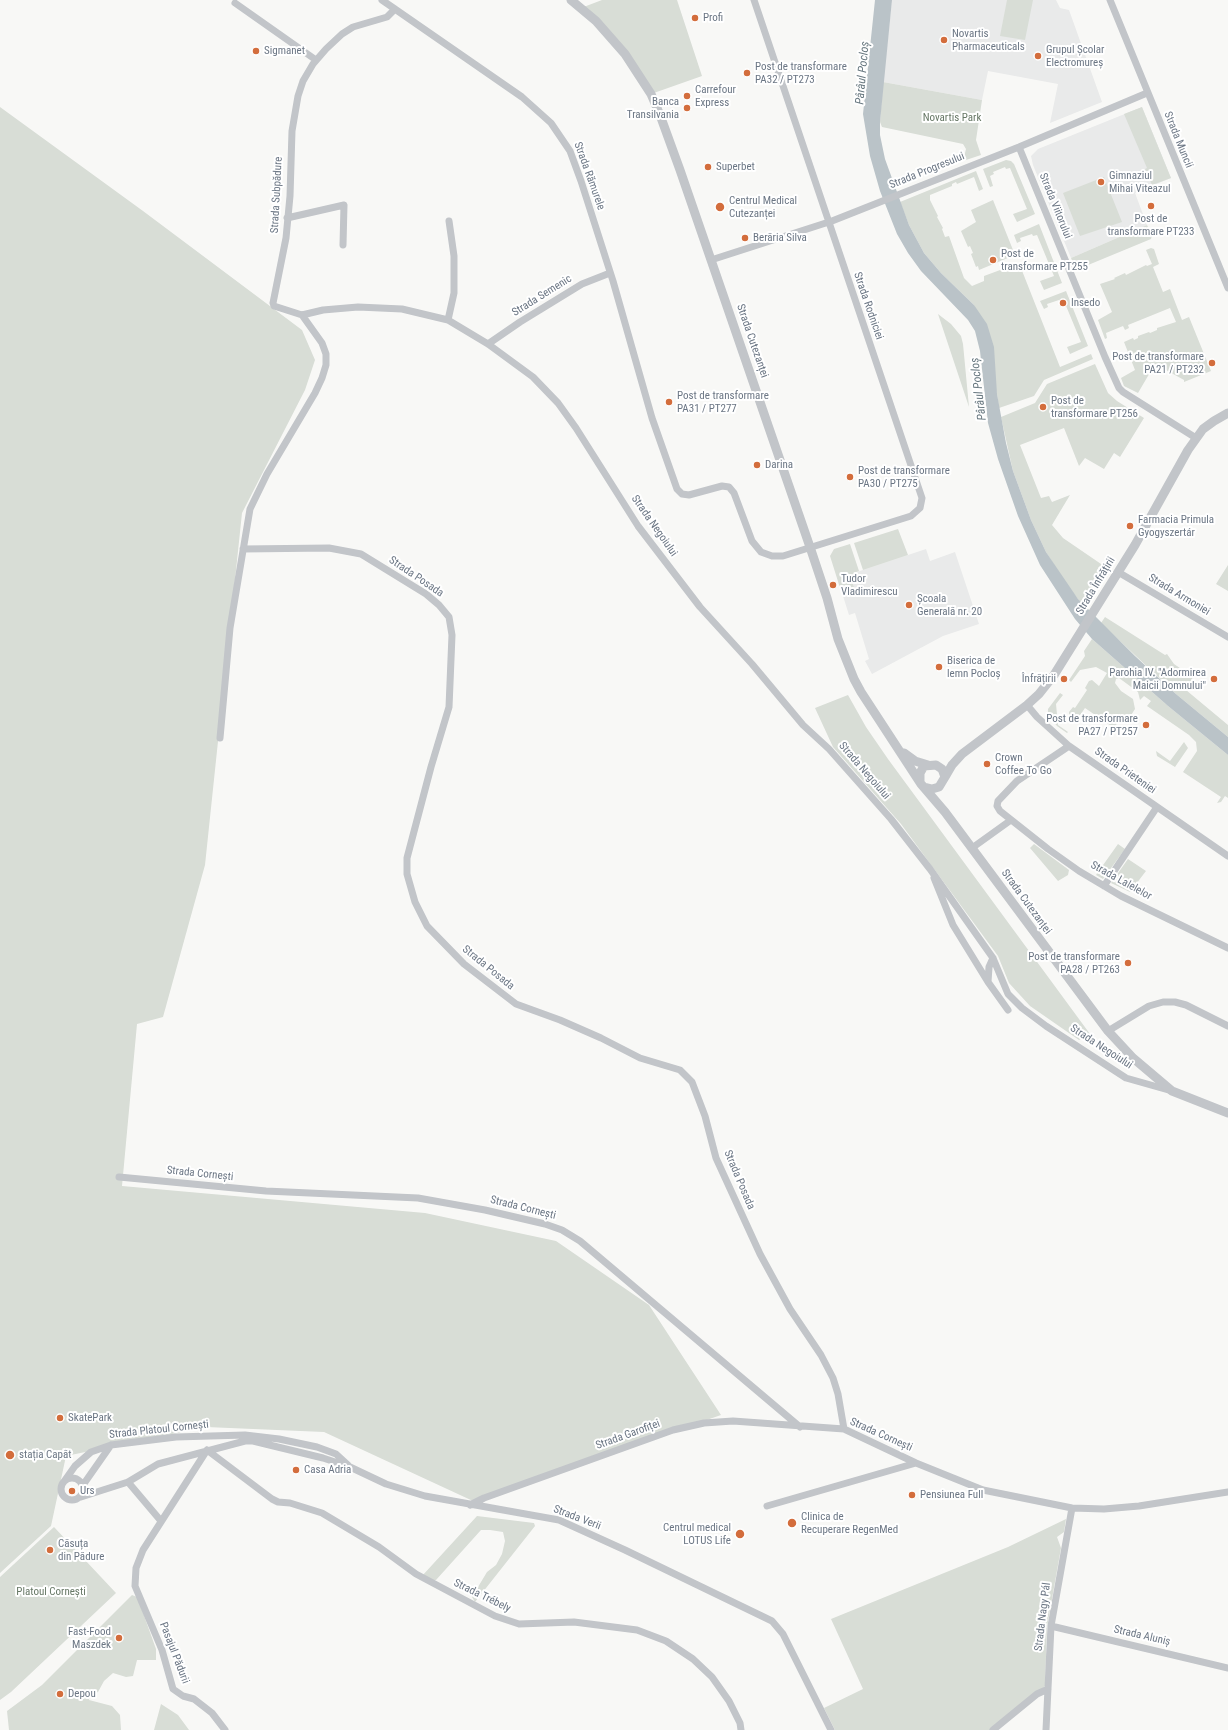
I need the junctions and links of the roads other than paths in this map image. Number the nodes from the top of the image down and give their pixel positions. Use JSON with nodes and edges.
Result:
{"nodes":[{"id":1,"x":382,"y":0,"type":"edge"},
{"id":2,"x":571,"y":0,"type":"edge"},
{"id":3,"x":754,"y":0,"type":"edge"},
{"id":4,"x":1110,"y":0,"type":"edge"},
{"id":5,"x":235,"y":3,"type":"dead end"},
{"id":6,"x":394,"y":9,"type":"junction"},
{"id":7,"x":316,"y":60,"type":"junction"},
{"id":8,"x":1147,"y":93,"type":"junction"},
{"id":9,"x":1019,"y":147,"type":"junction"},
{"id":10,"x":288,"y":218,"type":"junction"},
{"id":11,"x":449,"y":221,"type":"dead end"},
{"id":12,"x":828,"y":222,"type":"junction"},
{"id":13,"x":343,"y":245,"type":"dead end"},
{"id":14,"x":711,"y":260,"type":"junction"},
{"id":15,"x":610,"y":273,"type":"junction"},
{"id":16,"x":1228,"y":288,"type":"edge"},
{"id":17,"x":302,"y":315,"type":"junction"},
{"id":18,"x":448,"y":320,"type":"junction"},
{"id":19,"x":488,"y":344,"type":"junction"},
{"id":20,"x":1228,"y":413,"type":"edge"},
{"id":21,"x":1196,"y":438,"type":"junction"},
{"id":22,"x":810,"y":547,"type":"junction"},
{"id":23,"x":243,"y":549,"type":"junction"},
{"id":24,"x":1118,"y":572,"type":"junction"},
{"id":25,"x":1228,"y":637,"type":"edge"},
{"id":26,"x":1027,"y":705,"type":"junction"},
{"id":27,"x":220,"y":738,"type":"dead end"},
{"id":28,"x":1069,"y":746,"type":"junction"},
{"id":29,"x":899,"y":750,"type":"junction"},
{"id":30,"x":962,"y":754,"type":"junction"},
{"id":31,"x":932,"y":765,"type":"junction"},
{"id":32,"x":943,"y":781,"type":"junction"},
{"id":33,"x":922,"y":784,"type":"junction"},
{"id":34,"x":1157,"y":807,"type":"junction"},
{"id":35,"x":945,"y":812,"type":"junction"},
{"id":36,"x":1011,"y":820,"type":"junction"},
{"id":37,"x":972,"y":848,"type":"junction"},
{"id":38,"x":1228,"y":856,"type":"edge"},
{"id":39,"x":931,"y":871,"type":"junction"},
{"id":40,"x":1104,"y":886,"type":"junction"},
{"id":41,"x":1228,"y":948,"type":"edge"},
{"id":42,"x":993,"y":958,"type":"junction"},
{"id":43,"x":988,"y":982,"type":"junction"},
{"id":44,"x":1008,"y":1010,"type":"dead end"},
{"id":45,"x":1228,"y":1026,"type":"edge"},
{"id":46,"x":1108,"y":1032,"type":"junction"},
{"id":47,"x":1172,"y":1091,"type":"junction"},
{"id":48,"x":1228,"y":1113,"type":"edge"},
{"id":49,"x":119,"y":1177,"type":"dead end"},
{"id":50,"x":800,"y":1427,"type":"junction"},
{"id":51,"x":844,"y":1429,"type":"junction"},
{"id":52,"x":111,"y":1445,"type":"junction"},
{"id":53,"x":207,"y":1450,"type":"junction"},
{"id":54,"x":916,"y":1463,"type":"junction"},
{"id":55,"x":350,"y":1467,"type":"junction"},
{"id":56,"x":128,"y":1482,"type":"junction"},
{"id":57,"x":63,"y":1483,"type":"junction"},
{"id":58,"x":83,"y":1485,"type":"junction"},
{"id":59,"x":1228,"y":1492,"type":"edge"},
{"id":60,"x":81,"y":1497,"type":"junction"},
{"id":61,"x":470,"y":1505,"type":"junction"},
{"id":62,"x":767,"y":1506,"type":"dead end"},
{"id":63,"x":1072,"y":1508,"type":"junction"},
{"id":64,"x":161,"y":1521,"type":"junction"},
{"id":65,"x":1051,"y":1626,"type":"junction"},
{"id":66,"x":1228,"y":1668,"type":"edge"},
{"id":67,"x":1048,"y":1689,"type":"junction"},
{"id":68,"x":225,"y":1730,"type":"edge"},
{"id":69,"x":741,"y":1730,"type":"edge"},
{"id":70,"x":831,"y":1730,"type":"edge"},
{"id":71,"x":993,"y":1730,"type":"edge"},
{"id":72,"x":1046,"y":1730,"type":"edge"}],
"edges":[{"from":1,"to":6,"type":"street","name":"Strada Rămurele"},
{"from":2,"to":14,"type":"street","name":"Strada Cutezanței"},
{"from":3,"to":12,"type":"street","name":"Strada Rodniciei"},
{"from":4,"to":8,"type":"street","name":"Strada Muncii"},
{"from":5,"to":7,"type":"street"},
{"from":6,"to":7,"type":"street","name":"Strada Subpădure"},
{"from":6,"to":15,"type":"street","name":"Strada Rămurele"},
{"from":7,"to":10,"type":"street","name":"Strada Subpădure"},
{"from":8,"to":9,"type":"street","name":"Strada Progresului"},
{"from":8,"to":16,"type":"street","name":"Strada Muncii"},
{"from":9,"to":12,"type":"street","name":"Strada Progresului"},
{"from":9,"to":21,"type":"street","name":"Strada Viitorului"},
{"from":10,"to":13,"type":"street"},
{"from":10,"to":17,"type":"street","name":"Strada Subpădure"},
{"from":11,"to":18,"type":"street"},
{"from":12,"to":14,"type":"street","name":"Strada Progresului"},
{"from":12,"to":22,"type":"street","name":"Strada Rodniciei"},
{"from":14,"to":22,"type":"street","name":"Strada Cutezanței"},
{"from":15,"to":19,"type":"street","name":"Strada Semenic"},
{"from":15,"to":22,"type":"street","name":"Strada Rămurele"},
{"from":17,"to":18,"type":"street","name":"Strada Negoiului"},
{"from":17,"to":23,"type":"street"},
{"from":18,"to":19,"type":"street","name":"Strada Negoiului"},
{"from":19,"to":39,"type":"street","name":"Strada Negoiului"},
{"from":20,"to":21,"type":"street","name":"Strada Înfrățirii"},
{"from":21,"to":24,"type":"street","name":"Strada Înfrățirii"},
{"from":22,"to":29,"type":"street","name":"Strada Cutezanței"},
{"from":23,"to":27,"type":"street"},
{"from":23,"to":51,"type":"street","name":"Strada Posada"},
{"from":24,"to":25,"type":"street","name":"Strada Armoniei"},
{"from":24,"to":26,"type":"street","name":"Strada Înfrățirii"},
{"from":26,"to":28,"type":"street","name":"Strada Prieteniei"},
{"from":26,"to":30,"type":"street","name":"Strada Înfrățirii"},
{"from":28,"to":34,"type":"street","name":"Strada Prieteniei"},
{"from":28,"to":36,"type":"street","name":"Strada Lalelelor"},
{"from":29,"to":31,"type":"street","name":"Strada Cutezanței"},
{"from":29,"to":33,"type":"street","name":"Strada Cutezanței"},
{"from":29,"to":37,"type":"street"},
{"from":30,"to":31,"type":"street","name":"Strada Înfrățirii"},
{"from":30,"to":32,"type":"street","name":"Strada Înfrățirii"},
{"from":31,"to":32,"type":"street"},
{"from":31,"to":33,"type":"street"},
{"from":32,"to":33,"type":"street"},
{"from":32,"to":35,"type":"street","name":"Strada Cutezanței"},
{"from":33,"to":35,"type":"street","name":"Strada Cutezanței"},
{"from":34,"to":38,"type":"street","name":"Strada Prieteniei"},
{"from":34,"to":40,"type":"street","name":"Strada Prieteniei"},
{"from":35,"to":37,"type":"street","name":"Strada Cutezanței"},
{"from":36,"to":37,"type":"street"},
{"from":36,"to":40,"type":"street","name":"Strada Lalelelor"},
{"from":37,"to":46,"type":"street","name":"Strada Cutezanței"},
{"from":39,"to":42,"type":"street","name":"Strada Negoiului"},
{"from":39,"to":43,"type":"street","name":"Strada Negoiului"},
{"from":40,"to":41,"type":"street","name":"Strada Lalelelor"},
{"from":42,"to":43,"type":"street"},
{"from":42,"to":47,"type":"street","name":"Strada Negoiului"},
{"from":43,"to":44,"type":"street","name":"Strada Negoiului"},
{"from":45,"to":46,"type":"street"},
{"from":46,"to":47,"type":"street","name":"Strada Cutezanței"},
{"from":47,"to":48,"type":"street","name":"Strada Negoiului"},
{"from":49,"to":50,"type":"street","name":"Strada Cornești"},
{"from":50,"to":51,"type":"street","name":"Strada Cornești"},
{"from":50,"to":61,"type":"street","name":"Strada Garofiței"},
{"from":51,"to":54,"type":"street","name":"Strada Cornești"},
{"from":52,"to":55,"type":"street","name":"Strada Platoul Cornești"},
{"from":52,"to":57,"type":"street","name":"Strada Platoul Cornești"},
{"from":52,"to":58,"type":"street"},
{"from":53,"to":55,"type":"street","name":"Strada Verii"},
{"from":53,"to":56,"type":"street"},
{"from":53,"to":64,"type":"street"},
{"from":53,"to":69,"type":"street","name":"Strada Trébely"},
{"from":54,"to":62,"type":"street","name":"Strada Cornești"},
{"from":54,"to":63,"type":"street","name":"Strada Cornești"},
{"from":55,"to":61,"type":"street","name":"Strada Verii"},
{"from":56,"to":60,"type":"street"},
{"from":56,"to":64,"type":"street"},
{"from":57,"to":58,"type":"street"},
{"from":57,"to":60,"type":"street"},
{"from":58,"to":60,"type":"street"},
{"from":59,"to":63,"type":"street","name":"Strada Cornești"},
{"from":61,"to":70,"type":"street","name":"Strada Verii"},
{"from":63,"to":65,"type":"street","name":"Strada Nagy Pál"},
{"from":64,"to":68,"type":"street","name":"Pasajul Pădurii"},
{"from":65,"to":66,"type":"street","name":"Strada Aluniș"},
{"from":65,"to":67,"type":"street","name":"Strada Nagy Pál"},
{"from":67,"to":71,"type":"street"},
{"from":67,"to":72,"type":"street","name":"Strada Nagy Pál"}]}
